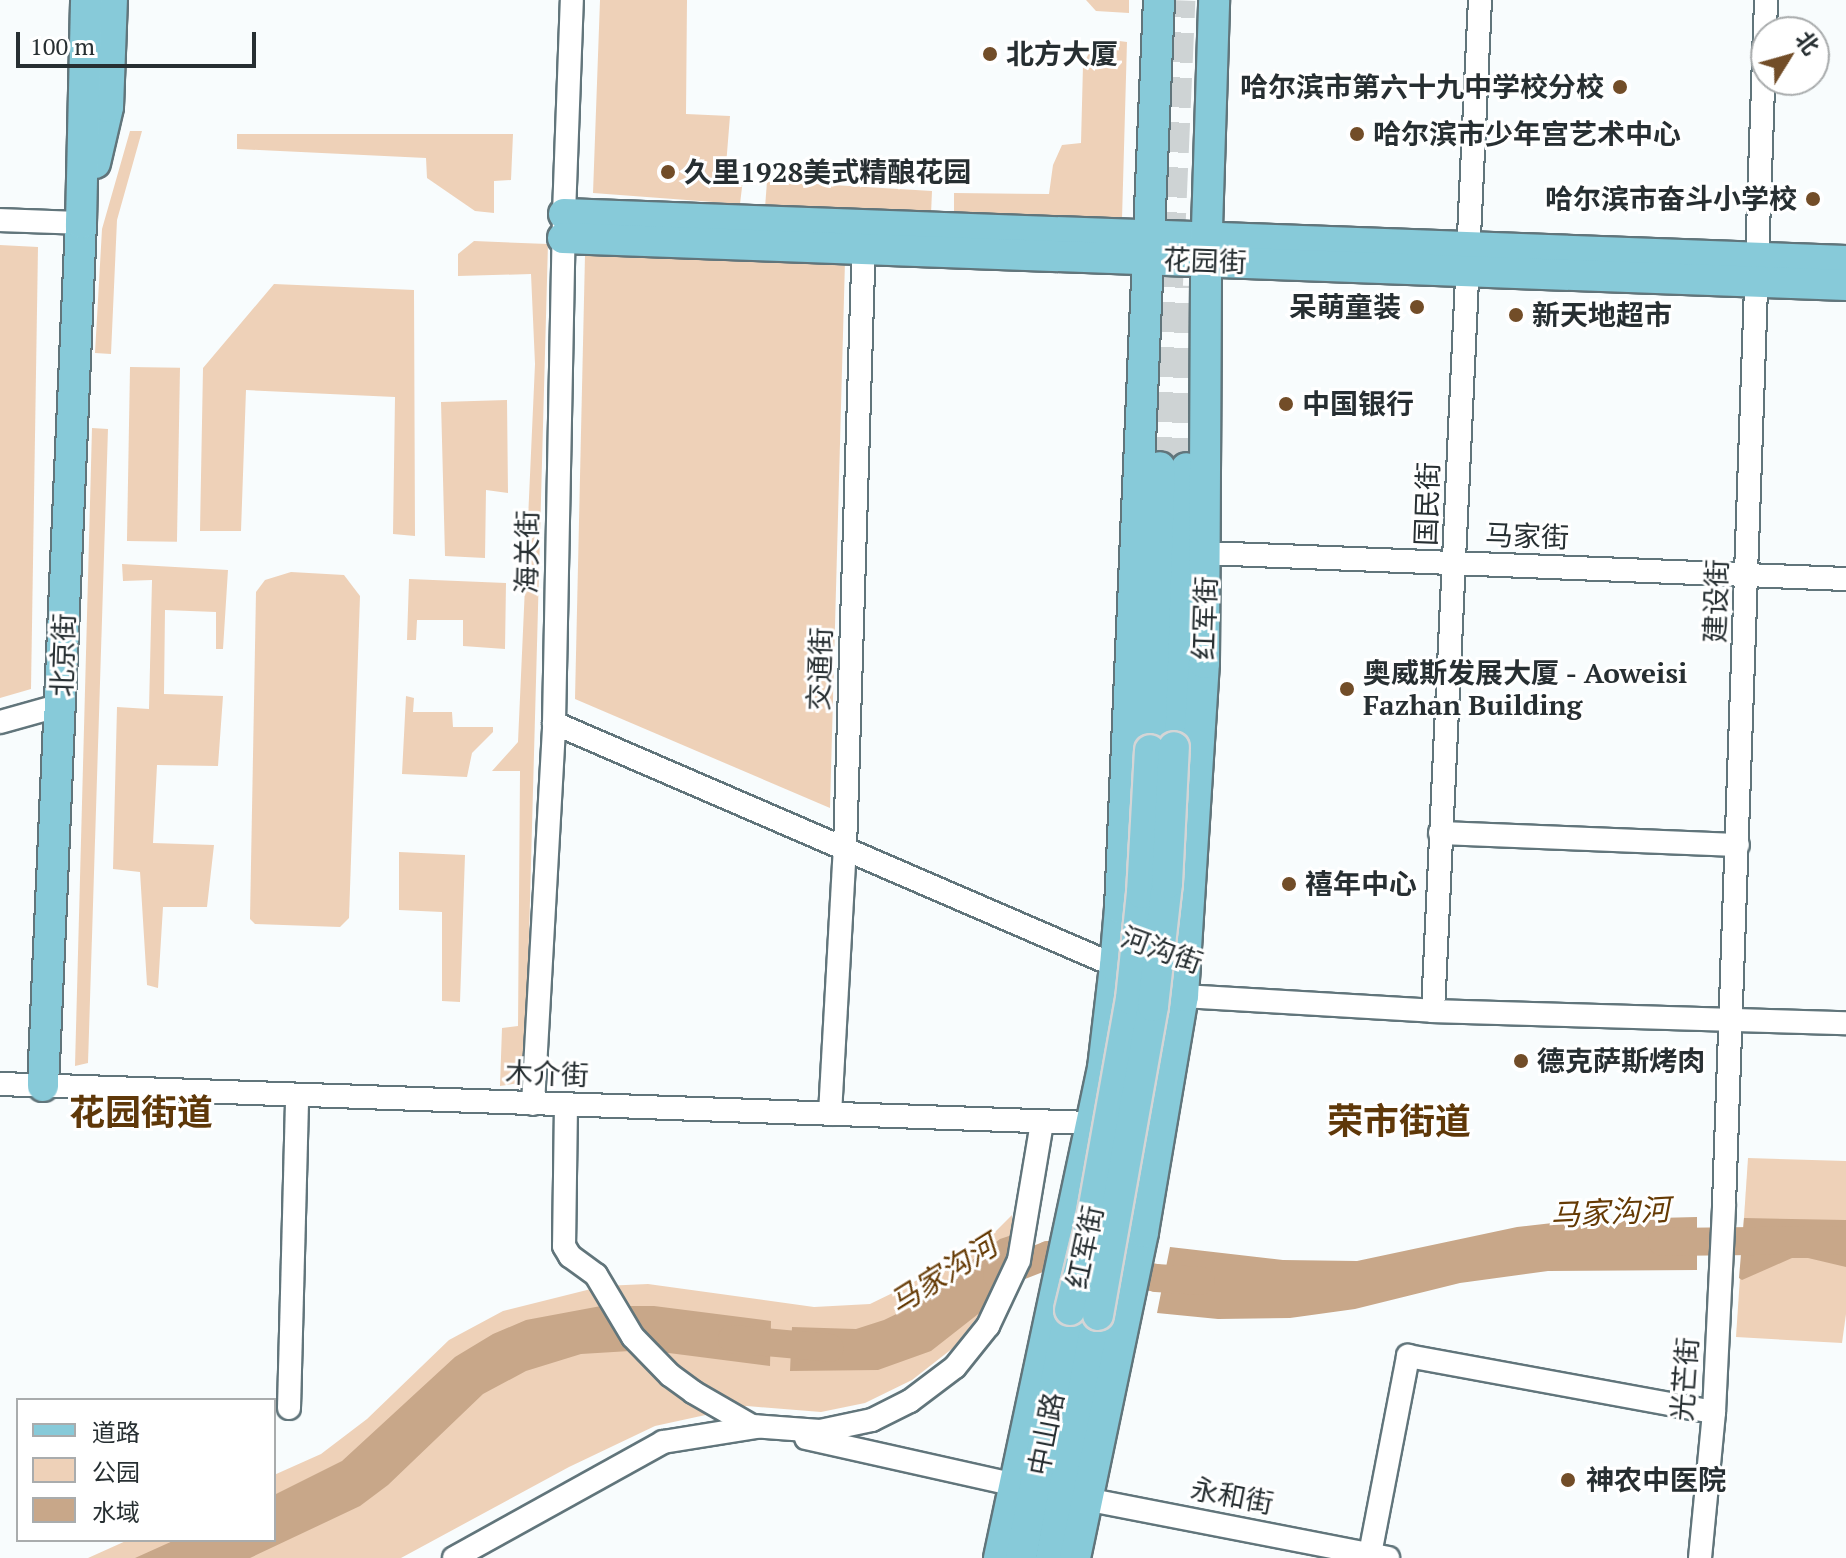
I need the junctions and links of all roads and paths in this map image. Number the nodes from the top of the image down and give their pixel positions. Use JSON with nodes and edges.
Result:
{"nodes":[{"id":1,"x":71,"y":0,"type":"edge"},
{"id":2,"x":86,"y":0,"type":"edge"},
{"id":3,"x":112,"y":0,"type":"edge"},
{"id":4,"x":572,"y":0,"type":"edge"},
{"id":5,"x":1159,"y":0,"type":"edge"},
{"id":6,"x":1214,"y":0,"type":"edge"},
{"id":7,"x":1480,"y":0,"type":"edge"},
{"id":8,"x":1766,"y":0,"type":"edge"},
{"id":9,"x":0,"y":220,"type":"edge"},
{"id":10,"x":81,"y":223,"type":"junction"},
{"id":11,"x":564,"y":226,"type":"junction"},
{"id":12,"x":864,"y":237,"type":"junction"},
{"id":13,"x":1149,"y":248,"type":"junction"},
{"id":14,"x":1206,"y":249,"type":"junction"},
{"id":15,"x":1467,"y":259,"type":"junction"},
{"id":16,"x":1846,"y":261,"type":"edge"},
{"id":17,"x":1755,"y":270,"type":"junction"},
{"id":18,"x":1846,"y":285,"type":"edge"},
{"id":19,"x":1206,"y":553,"type":"junction"},
{"id":20,"x":1454,"y":563,"type":"junction"},
{"id":21,"x":1747,"y":575,"type":"junction"},
{"id":22,"x":1846,"y":579,"type":"edge"},
{"id":23,"x":1204,"y":663,"type":"junction"},
{"id":24,"x":1176,"y":702,"type":"junction"},
{"id":25,"x":61,"y":705,"type":"junction"},
{"id":26,"x":0,"y":722,"type":"edge"},
{"id":27,"x":554,"y":723,"type":"junction"},
{"id":28,"x":1162,"y":748,"type":"junction"},
{"id":29,"x":1440,"y":833,"type":"junction"},
{"id":30,"x":1738,"y":845,"type":"junction"},
{"id":31,"x":845,"y":848,"type":"junction"},
{"id":32,"x":1115,"y":966,"type":"junction"},
{"id":33,"x":1183,"y":996,"type":"junction"},
{"id":34,"x":1433,"y":1011,"type":"junction"},
{"id":35,"x":1731,"y":1019,"type":"junction"},
{"id":36,"x":1846,"y":1023,"type":"edge"},
{"id":37,"x":0,"y":1084,"type":"edge"},
{"id":38,"x":43,"y":1086,"type":"junction"},
{"id":39,"x":297,"y":1096,"type":"junction"},
{"id":40,"x":533,"y":1104,"type":"junction"},
{"id":41,"x":566,"y":1105,"type":"junction"},
{"id":42,"x":830,"y":1114,"type":"junction"},
{"id":43,"x":1042,"y":1122,"type":"junction"},
{"id":44,"x":1091,"y":1123,"type":"junction"},
{"id":45,"x":1724,"y":1204,"type":"joint"},
{"id":46,"x":1105,"y":1225,"type":"junction"},
{"id":47,"x":1085,"y":1314,"type":"junction"},
{"id":48,"x":289,"y":1408,"type":"dead end"},
{"id":49,"x":1714,"y":1412,"type":"junction"},
{"id":50,"x":752,"y":1426,"type":"junction"},
{"id":51,"x":1050,"y":1492,"type":"junction"},
{"id":52,"x":1379,"y":1556,"type":"edge"},
{"id":53,"x":454,"y":1558,"type":"edge"},
{"id":54,"x":999,"y":1558,"type":"edge"},
{"id":55,"x":1021,"y":1558,"type":"edge"},
{"id":56,"x":1051,"y":1558,"type":"edge"},
{"id":57,"x":1075,"y":1558,"type":"edge"},
{"id":58,"x":1700,"y":1558,"type":"edge"}],
"edges":[{"from":1,"to":10,"type":"main road","name":"北京街"},
{"from":2,"to":10,"type":"main road","name":"北京街"},
{"from":3,"to":10,"type":"main road","name":"北京街"},
{"from":4,"to":11,"type":"street","name":"海关街"},
{"from":5,"to":13,"type":"main road"},
{"from":6,"to":14,"type":"main road","name":"红军街"},
{"from":7,"to":15,"type":"street","name":"国民街"},
{"from":8,"to":17,"type":"street","name":"建设街"},
{"from":9,"to":10,"type":"street"},
{"from":10,"to":25,"type":"main road","name":"北京街"},
{"from":11,"to":12,"type":"main road","name":"花园街"},
{"from":11,"to":27,"type":"street","name":"海关街"},
{"from":12,"to":13,"type":"main road","name":"花园街"},
{"from":12,"to":31,"type":"street","name":"交通街"},
{"from":13,"to":14,"type":"main road","name":"花园街"},
{"from":13,"to":32,"type":"main road"},
{"from":14,"to":15,"type":"main road","name":"花园街"},
{"from":14,"to":19,"type":"main road","name":"红军街"},
{"from":15,"to":17,"type":"main road","name":"花园街"},
{"from":15,"to":20,"type":"street","name":"国民街"},
{"from":16,"to":17,"type":"main road","name":"花园街"},
{"from":17,"to":18,"type":"main road","name":"花园街"},
{"from":17,"to":21,"type":"street","name":"建设街"},
{"from":19,"to":20,"type":"street","name":"马家街"},
{"from":19,"to":23,"type":"main road","name":"红军街"},
{"from":20,"to":21,"type":"street","name":"马家街"},
{"from":20,"to":29,"type":"street","name":"国民街"},
{"from":21,"to":22,"type":"street","name":"马家街"},
{"from":21,"to":30,"type":"street","name":"建设街"},
{"from":23,"to":24,"type":"main road"},
{"from":23,"to":33,"type":"main road","name":"红军街"},
{"from":24,"to":28,"type":"main road","name":"红军街"},
{"from":24,"to":28,"type":"main road","name":"红军街"},
{"from":25,"to":26,"type":"street"},
{"from":25,"to":38,"type":"main road","name":"北京街"},
{"from":27,"to":31,"type":"street","name":"河沟街"},
{"from":27,"to":40,"type":"street","name":"海关街"},
{"from":28,"to":46,"type":"main road","name":"红军街","bridge":true},
{"from":29,"to":30,"type":"street"},
{"from":29,"to":34,"type":"street","name":"国民街"},
{"from":30,"to":35,"type":"street","name":"建设街"},
{"from":31,"to":32,"type":"street","name":"河沟街"},
{"from":31,"to":42,"type":"street","name":"交通街"},
{"from":32,"to":33,"type":"street","name":"河沟街"},
{"from":32,"to":44,"type":"main road"},
{"from":33,"to":34,"type":"street","name":"河沟街"},
{"from":33,"to":46,"type":"main road","name":"红军街"},
{"from":34,"to":35,"type":"street","name":"河沟街"},
{"from":35,"to":36,"type":"street","name":"河沟街"},
{"from":35,"to":45,"type":"street","name":"建设街"},
{"from":37,"to":38,"type":"street","name":"木介街"},
{"from":38,"to":39,"type":"street","name":"木介街"},
{"from":39,"to":40,"type":"street","name":"木介街"},
{"from":39,"to":48,"type":"street"},
{"from":40,"to":41,"type":"street","name":"木介街"},
{"from":41,"to":42,"type":"street","name":"木介街"},
{"from":41,"to":50,"type":"street"},
{"from":42,"to":43,"type":"street","name":"木介街"},
{"from":43,"to":44,"type":"street","name":"木介街"},
{"from":43,"to":50,"type":"street"},
{"from":44,"to":46,"type":"main road"},
{"from":45,"to":49,"type":"street","name":"光芒街"},
{"from":46,"to":47,"type":"main road","name":"红军街","bridge":true},
{"from":46,"to":47,"type":"main road"},
{"from":47,"to":51,"type":"main road","name":"中山路"},
{"from":47,"to":51,"type":"main road"},
{"from":49,"to":52,"type":"street"},
{"from":49,"to":58,"type":"street","name":"光芒街"},
{"from":50,"to":51,"type":"street","name":"永和街"},
{"from":50,"to":53,"type":"street"},
{"from":51,"to":52,"type":"street","name":"永和街"},
{"from":51,"to":54,"type":"main road"},
{"from":51,"to":55,"type":"main road","name":"中山路"},
{"from":51,"to":56,"type":"main road","name":"中山路"},
{"from":51,"to":57,"type":"main road"}]}
